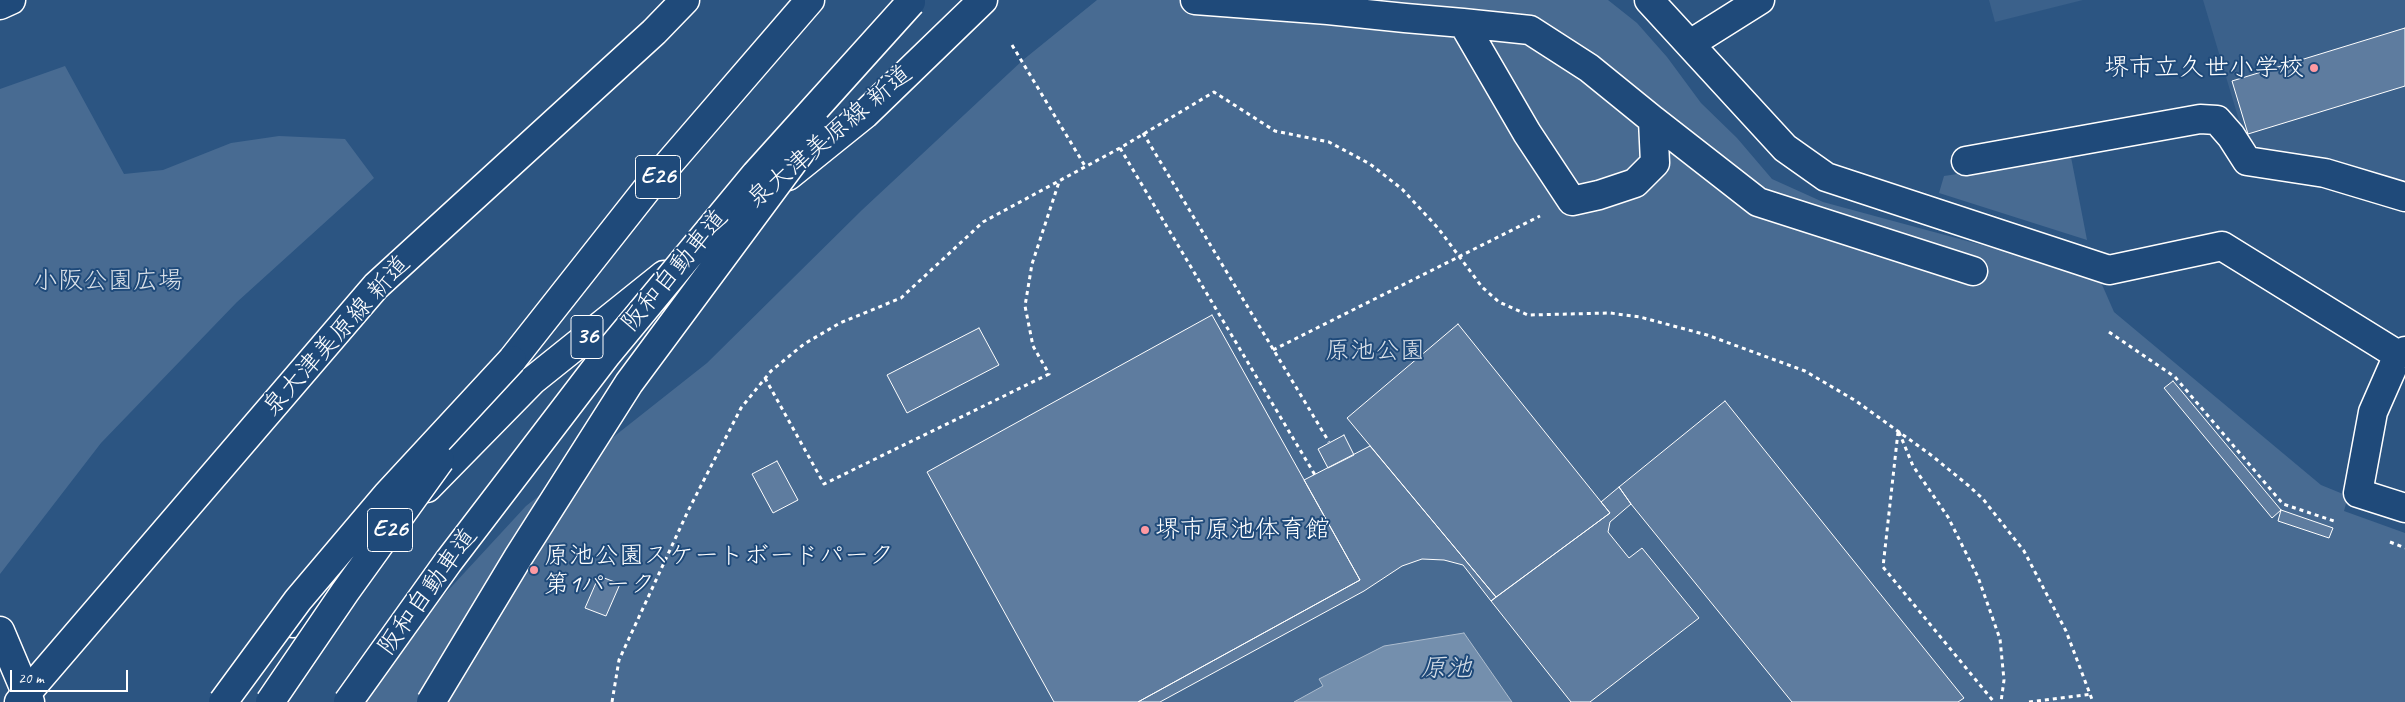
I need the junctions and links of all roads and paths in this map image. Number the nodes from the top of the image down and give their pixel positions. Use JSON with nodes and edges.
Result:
{"nodes":[{"id":1,"x":11,"y":0,"type":"edge"},
{"id":2,"x":685,"y":0,"type":"edge"},
{"id":3,"x":810,"y":0,"type":"edge"},
{"id":4,"x":983,"y":0,"type":"edge"},
{"id":5,"x":1195,"y":0,"type":"edge"},
{"id":6,"x":1649,"y":0,"type":"edge"},
{"id":7,"x":1760,"y":0,"type":"edge"},
{"id":8,"x":912,"y":1,"type":"edge"},
{"id":9,"x":0,"y":5,"type":"edge"},
{"id":10,"x":1463,"y":23,"type":"junction"},
{"id":11,"x":1690,"y":44,"type":"junction"},
{"id":12,"x":1012,"y":45,"type":"dead end"},
{"id":13,"x":1652,"y":120,"type":"junction"},
{"id":14,"x":1143,"y":133,"type":"junction"},
{"id":15,"x":1120,"y":148,"type":"junction"},
{"id":16,"x":1966,"y":161,"type":"dead end"},
{"id":17,"x":1085,"y":166,"type":"junction"},
{"id":18,"x":1059,"y":182,"type":"junction"},
{"id":19,"x":2405,"y":197,"type":"edge"},
{"id":20,"x":1540,"y":216,"type":"dead end"},
{"id":21,"x":1460,"y":257,"type":"junction"},
{"id":22,"x":1973,"y":271,"type":"dead end"},
{"id":23,"x":2109,"y":332,"type":"dead end"},
{"id":24,"x":1273,"y":350,"type":"junction"},
{"id":25,"x":2402,"y":353,"type":"edge"},
{"id":26,"x":512,"y":360,"type":"junction"},
{"id":27,"x":765,"y":378,"type":"junction"},
{"id":28,"x":1898,"y":431,"type":"junction"},
{"id":29,"x":1330,"y":442,"type":"dead end"},
{"id":30,"x":1315,"y":475,"type":"dead end"},
{"id":31,"x":2405,"y":508,"type":"edge"},
{"id":32,"x":2339,"y":522,"type":"dead end"},
{"id":33,"x":0,"y":631,"type":"edge"},
{"id":34,"x":2092,"y":694,"type":"junction"},
{"id":35,"x":25,"y":699,"type":"edge"},
{"id":36,"x":217,"y":702,"type":"edge"},
{"id":37,"x":223,"y":702,"type":"edge"},
{"id":38,"x":270,"y":702,"type":"edge"},
{"id":39,"x":348,"y":702,"type":"edge"},
{"id":40,"x":431,"y":702,"type":"edge"},
{"id":41,"x":612,"y":702,"type":"edge"},
{"id":42,"x":1994,"y":702,"type":"edge"},
{"id":43,"x":2001,"y":702,"type":"edge"},
{"id":44,"x":2029,"y":702,"type":"edge"},
{"id":45,"x":2093,"y":702,"type":"edge"}],
"edges":[{"from":1,"to":9,"type":"main road"},
{"from":2,"to":35,"type":"main road","name":"泉大津美原線 新道"},
{"from":3,"to":26,"type":"main road","number":"E26"},
{"from":4,"to":36,"type":"main road","name":"泉大津美原線 新道","number":"36"},
{"from":5,"to":10,"type":"main road"},
{"from":6,"to":11,"type":"main road"},
{"from":7,"to":11,"type":"main road"},
{"from":8,"to":39,"type":"main road","name":"阪和自動車道","number":"E26","bridge":true},
{"from":8,"to":40,"type":"main road","bridge":true},
{"from":10,"to":13,"type":"main road"},
{"from":10,"to":13,"type":"main road"},
{"from":11,"to":25,"type":"main road"},
{"from":12,"to":17,"type":"path"},
{"from":13,"to":22,"type":"main road"},
{"from":14,"to":15,"type":"path"},
{"from":14,"to":21,"type":"path"},
{"from":14,"to":24,"type":"path"},
{"from":15,"to":17,"type":"path"},
{"from":15,"to":30,"type":"path"},
{"from":16,"to":19,"type":"main road"},
{"from":17,"to":18,"type":"path"},
{"from":18,"to":27,"type":"path"},
{"from":18,"to":27,"type":"path"},
{"from":20,"to":21,"type":"path"},
{"from":21,"to":24,"type":"path"},
{"from":21,"to":28,"type":"path"},
{"from":23,"to":32,"type":"path"},
{"from":24,"to":29,"type":"path"},
{"from":25,"to":31,"type":"main road"},
{"from":26,"to":37,"type":"main road","bridge":true},
{"from":26,"to":38,"type":"main road","number":"E26","bridge":true},
{"from":27,"to":41,"type":"path"},
{"from":28,"to":34,"type":"path"},
{"from":28,"to":42,"type":"path"},
{"from":28,"to":43,"type":"path"},
{"from":33,"to":35,"type":"main road"},
{"from":34,"to":44,"type":"path"},
{"from":34,"to":45,"type":"path"}]}
